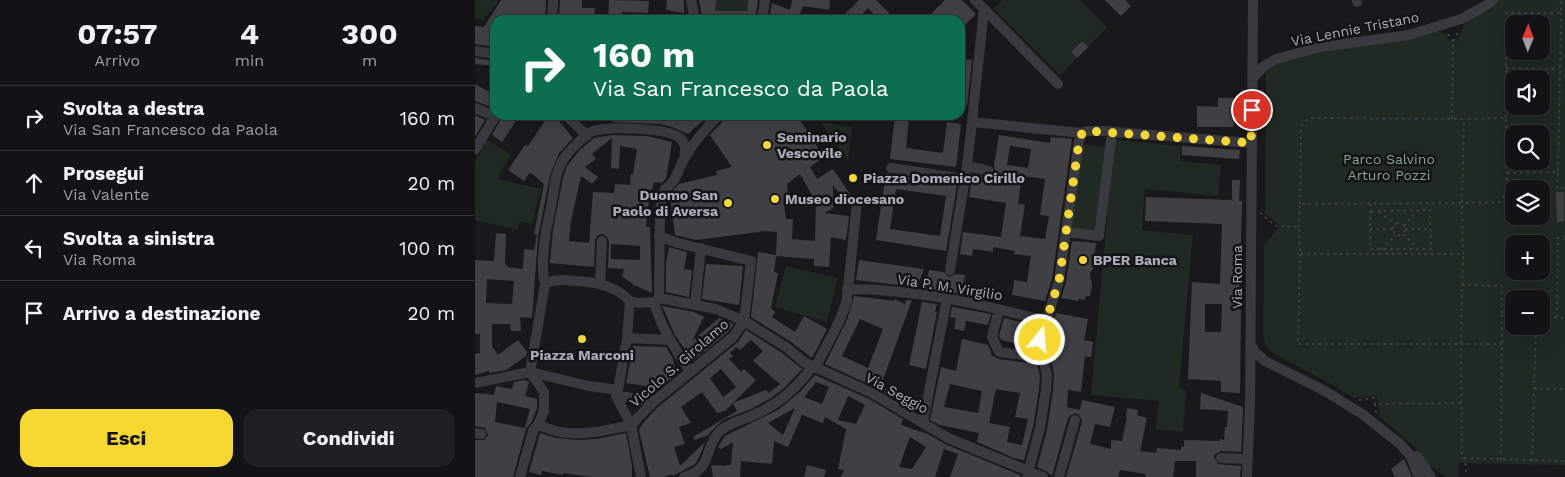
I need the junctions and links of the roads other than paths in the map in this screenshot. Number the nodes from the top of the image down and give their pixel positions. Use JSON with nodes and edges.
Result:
{"nodes":[{"id":1,"x":553,"y":0,"type":"edge"},
{"id":2,"x":691,"y":0,"type":"edge"},
{"id":3,"x":765,"y":0,"type":"edge"},
{"id":4,"x":975,"y":0,"type":"edge"},
{"id":5,"x":1253,"y":0,"type":"edge"},
{"id":6,"x":1493,"y":0,"type":"edge"},
{"id":7,"x":984,"y":9,"type":"junction"},
{"id":8,"x":552,"y":15,"type":"edge"},
{"id":9,"x":694,"y":15,"type":"edge"},
{"id":10,"x":763,"y":15,"type":"edge"},
{"id":11,"x":475,"y":51,"type":"edge"},
{"id":12,"x":490,"y":53,"type":"edge"},
{"id":13,"x":1253,"y":78,"type":"junction"},
{"id":14,"x":1058,"y":84,"type":"dead end"},
{"id":15,"x":475,"y":108,"type":"edge"},
{"id":16,"x":490,"y":114,"type":"edge"},
{"id":17,"x":493,"y":120,"type":"edge"},
{"id":18,"x":571,"y":120,"type":"edge"},
{"id":19,"x":714,"y":120,"type":"edge"},
{"id":20,"x":972,"y":122,"type":"junction"},
{"id":21,"x":1112,"y":132,"type":"junction"},
{"id":22,"x":1082,"y":133,"type":"junction"},
{"id":23,"x":587,"y":136,"type":"junction"},
{"id":24,"x":1251,"y":143,"type":"junction"},
{"id":25,"x":475,"y":150,"type":"edge"},
{"id":26,"x":684,"y":159,"type":"junction"},
{"id":27,"x":967,"y":166,"type":"junction"},
{"id":28,"x":891,"y":168,"type":"dead end"},
{"id":29,"x":989,"y":170,"type":"dead end"},
{"id":30,"x":965,"y":179,"type":"junction"},
{"id":31,"x":857,"y":202,"type":"dead end"},
{"id":32,"x":1067,"y":232,"type":"junction"},
{"id":33,"x":659,"y":236,"type":"junction"},
{"id":34,"x":602,"y":241,"type":"dead end"},
{"id":35,"x":701,"y":248,"type":"junction"},
{"id":36,"x":950,"y":270,"type":"dead end"},
{"id":37,"x":545,"y":284,"type":"junction"},
{"id":38,"x":600,"y":284,"type":"junction"},
{"id":39,"x":847,"y":289,"type":"junction"},
{"id":40,"x":947,"y":298,"type":"junction"},
{"id":41,"x":657,"y":300,"type":"junction"},
{"id":42,"x":630,"y":301,"type":"junction"},
{"id":43,"x":695,"y":304,"type":"junction"},
{"id":44,"x":999,"y":309,"type":"junction"},
{"id":45,"x":744,"y":320,"type":"junction"},
{"id":46,"x":1046,"y":321,"type":"junction"},
{"id":47,"x":627,"y":338,"type":"junction"},
{"id":48,"x":670,"y":340,"type":"junction"},
{"id":49,"x":1250,"y":343,"type":"junction"},
{"id":50,"x":1262,"y":357,"type":"junction"},
{"id":51,"x":1043,"y":358,"type":"junction"},
{"id":52,"x":814,"y":367,"type":"junction"},
{"id":53,"x":689,"y":371,"type":"junction"},
{"id":54,"x":529,"y":372,"type":"junction"},
{"id":55,"x":475,"y":383,"type":"edge"},
{"id":56,"x":617,"y":393,"type":"junction"},
{"id":57,"x":652,"y":403,"type":"junction"},
{"id":58,"x":1075,"y":420,"type":"dead end"},
{"id":59,"x":923,"y":422,"type":"junction"},
{"id":60,"x":538,"y":425,"type":"junction"},
{"id":61,"x":631,"y":425,"type":"junction"},
{"id":62,"x":1221,"y":458,"type":"dead end"},
{"id":63,"x":1248,"y":459,"type":"junction"},
{"id":64,"x":1419,"y":466,"type":"junction"},
{"id":65,"x":702,"y":473,"type":"edge"},
{"id":66,"x":1028,"y":475,"type":"edge"},
{"id":67,"x":521,"y":477,"type":"edge"},
{"id":68,"x":641,"y":477,"type":"edge"},
{"id":69,"x":684,"y":477,"type":"edge"},
{"id":70,"x":1043,"y":477,"type":"edge"},
{"id":71,"x":1059,"y":477,"type":"edge"},
{"id":72,"x":1247,"y":477,"type":"edge"},
{"id":73,"x":1419,"y":477,"type":"edge"},
{"id":74,"x":1431,"y":477,"type":"edge"}],
"edges":[{"from":1,"to":8,"type":"street"},
{"from":2,"to":9,"type":"street"},
{"from":3,"to":10,"type":"street"},
{"from":4,"to":7,"type":"street"},
{"from":5,"to":13,"type":"street","name":"Via Roma"},
{"from":6,"to":13,"type":"street","name":"Via Lennie Tristano"},
{"from":7,"to":14,"type":"street"},
{"from":7,"to":20,"type":"street"},
{"from":11,"to":12,"type":"street"},
{"from":13,"to":24,"type":"street","name":"Via Roma"},
{"from":15,"to":16,"type":"street"},
{"from":17,"to":25,"type":"street"},
{"from":18,"to":23,"type":"street"},
{"from":19,"to":26,"type":"street"},
{"from":20,"to":22,"type":"street"},
{"from":20,"to":27,"type":"street"},
{"from":21,"to":22,"type":"street"},
{"from":21,"to":24,"type":"street"},
{"from":21,"to":32,"type":"street"},
{"from":22,"to":32,"type":"street"},
{"from":23,"to":26,"type":"street"},
{"from":23,"to":37,"type":"street"},
{"from":24,"to":49,"type":"street","name":"Via Roma"},
{"from":26,"to":33,"type":"street"},
{"from":27,"to":29,"type":"street"},
{"from":27,"to":30,"type":"street"},
{"from":28,"to":30,"type":"street"},
{"from":30,"to":36,"type":"street"},
{"from":31,"to":39,"type":"street"},
{"from":32,"to":46,"type":"street"},
{"from":33,"to":35,"type":"street"},
{"from":33,"to":41,"type":"street"},
{"from":34,"to":38,"type":"street"},
{"from":35,"to":43,"type":"street"},
{"from":35,"to":45,"type":"street"},
{"from":37,"to":38,"type":"street"},
{"from":37,"to":54,"type":"street"},
{"from":38,"to":42,"type":"street"},
{"from":39,"to":40,"type":"street","name":"Via P. M. Virgilio"},
{"from":39,"to":52,"type":"street"},
{"from":40,"to":44,"type":"street","name":"Via P. M. Virgilio"},
{"from":40,"to":59,"type":"street"},
{"from":41,"to":42,"type":"street","name":"Via Seggio"},
{"from":41,"to":43,"type":"street","name":"Via Seggio"},
{"from":41,"to":48,"type":"street"},
{"from":42,"to":47,"type":"street"},
{"from":43,"to":45,"type":"street","name":"Via Seggio"},
{"from":44,"to":46,"type":"street","name":"Via P. M. Virgilio"},
{"from":44,"to":51,"type":"street"},
{"from":45,"to":52,"type":"street","name":"Via Seggio"},
{"from":45,"to":53,"type":"street","name":"Vicolo S. Girolamo"},
{"from":46,"to":51,"type":"street"},
{"from":47,"to":48,"type":"street"},
{"from":47,"to":56,"type":"street"},
{"from":48,"to":53,"type":"street"},
{"from":49,"to":50,"type":"street"},
{"from":49,"to":63,"type":"street","name":"Via Roma"},
{"from":50,"to":64,"type":"street"},
{"from":50,"to":64,"type":"street"},
{"from":51,"to":66,"type":"street"},
{"from":52,"to":59,"type":"street","name":"Via Seggio"},
{"from":52,"to":65,"type":"street"},
{"from":53,"to":57,"type":"street","name":"Vicolo S. Girolamo"},
{"from":54,"to":55,"type":"street"},
{"from":54,"to":56,"type":"street"},
{"from":54,"to":60,"type":"street"},
{"from":56,"to":57,"type":"street"},
{"from":56,"to":61,"type":"street"},
{"from":57,"to":61,"type":"street","name":"Vicolo S. Girolamo"},
{"from":58,"to":71,"type":"street"},
{"from":59,"to":66,"type":"street","name":"Via Seggio"},
{"from":60,"to":61,"type":"street"},
{"from":60,"to":67,"type":"street"},
{"from":61,"to":68,"type":"street"},
{"from":62,"to":63,"type":"street"},
{"from":63,"to":72,"type":"street","name":"Via Roma"},
{"from":64,"to":73,"type":"street"},
{"from":64,"to":74,"type":"street"},
{"from":65,"to":69,"type":"street"},
{"from":66,"to":70,"type":"street","name":"Via Seggio"}]}
